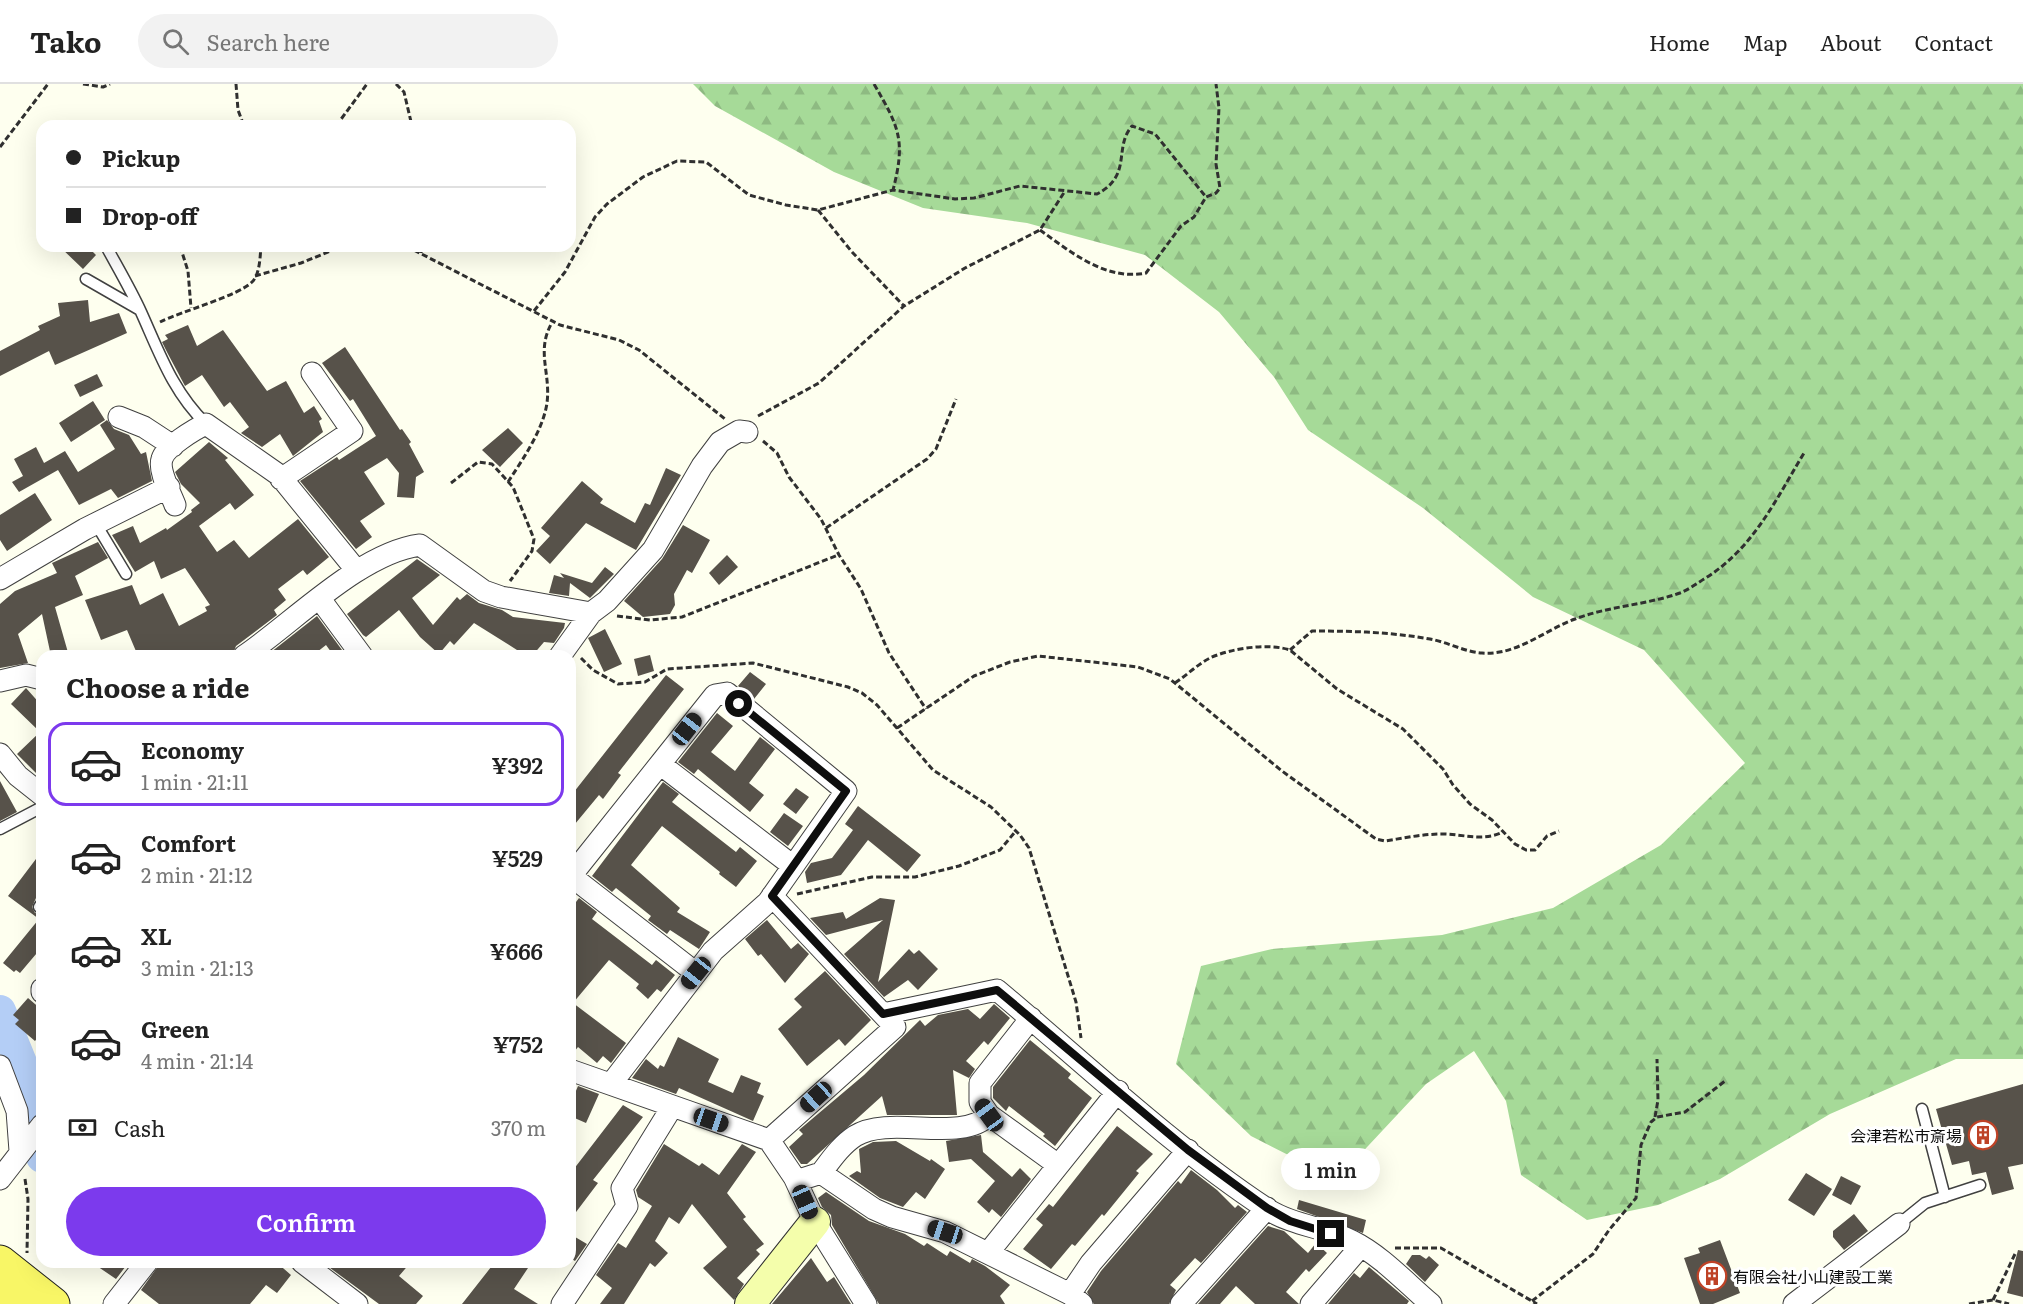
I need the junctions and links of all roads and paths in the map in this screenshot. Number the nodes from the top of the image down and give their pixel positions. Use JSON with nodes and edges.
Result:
{"nodes":[{"id":1,"x":48,"y":84,"type":"edge"},
{"id":2,"x":83,"y":84,"type":"edge"},
{"id":3,"x":110,"y":84,"type":"edge"},
{"id":4,"x":236,"y":84,"type":"edge"},
{"id":5,"x":367,"y":84,"type":"edge"},
{"id":6,"x":396,"y":84,"type":"edge"},
{"id":7,"x":874,"y":84,"type":"edge"},
{"id":8,"x":1216,"y":84,"type":"edge"},
{"id":9,"x":242,"y":120,"type":"edge"},
{"id":10,"x":340,"y":120,"type":"edge"},
{"id":11,"x":411,"y":120,"type":"edge"},
{"id":12,"x":0,"y":147,"type":"edge"},
{"id":13,"x":893,"y":190,"type":"junction"},
{"id":14,"x":1066,"y":190,"type":"junction"},
{"id":15,"x":1206,"y":197,"type":"junction"},
{"id":16,"x":818,"y":210,"type":"junction"},
{"id":17,"x":1040,"y":230,"type":"junction"},
{"id":18,"x":109,"y":252,"type":"edge"},
{"id":19,"x":182,"y":252,"type":"edge"},
{"id":20,"x":260,"y":252,"type":"edge"},
{"id":21,"x":328,"y":252,"type":"edge"},
{"id":22,"x":420,"y":253,"type":"edge"},
{"id":23,"x":255,"y":276,"type":"junction"},
{"id":24,"x":86,"y":279,"type":"dead end"},
{"id":25,"x":904,"y":306,"type":"junction"},
{"id":26,"x":191,"y":308,"type":"junction"},
{"id":27,"x":140,"y":310,"type":"junction"},
{"id":28,"x":534,"y":311,"type":"junction"},
{"id":29,"x":553,"y":321,"type":"junction"},
{"id":30,"x":148,"y":328,"type":"junction"},
{"id":31,"x":312,"y":373,"type":"dead end"},
{"id":32,"x":956,"y":399,"type":"dead end"},
{"id":33,"x":119,"y":417,"type":"dead end"},
{"id":34,"x":206,"y":424,"type":"junction"},
{"id":35,"x":743,"y":432,"type":"junction"},
{"id":36,"x":173,"y":446,"type":"junction"},
{"id":37,"x":1803,"y":453,"type":"dead end"},
{"id":38,"x":282,"y":478,"type":"junction"},
{"id":39,"x":508,"y":482,"type":"junction"},
{"id":40,"x":451,"y":483,"type":"dead end"},
{"id":41,"x":96,"y":524,"type":"junction"},
{"id":42,"x":826,"y":528,"type":"junction"},
{"id":43,"x":838,"y":555,"type":"junction"},
{"id":44,"x":357,"y":571,"type":"junction"},
{"id":45,"x":126,"y":574,"type":"dead end"},
{"id":46,"x":0,"y":579,"type":"edge"},
{"id":47,"x":496,"y":596,"type":"junction"},
{"id":48,"x":320,"y":599,"type":"junction"},
{"id":49,"x":591,"y":613,"type":"junction"},
{"id":50,"x":252,"y":650,"type":"edge"},
{"id":51,"x":358,"y":650,"type":"edge"},
{"id":52,"x":565,"y":650,"type":"edge"},
{"id":53,"x":1290,"y":650,"type":"junction"},
{"id":54,"x":576,"y":658,"type":"edge"},
{"id":55,"x":36,"y":678,"type":"edge"},
{"id":56,"x":0,"y":681,"type":"edge"},
{"id":57,"x":1175,"y":683,"type":"junction"},
{"id":58,"x":926,"y":709,"type":"junction"},
{"id":59,"x":897,"y":728,"type":"junction"},
{"id":60,"x":0,"y":754,"type":"edge"},
{"id":61,"x":660,"y":764,"type":"junction"},
{"id":62,"x":36,"y":790,"type":"edge"},
{"id":63,"x":36,"y":810,"type":"edge"},
{"id":64,"x":0,"y":829,"type":"edge"},
{"id":65,"x":1559,"y":831,"type":"dead end"},
{"id":66,"x":1015,"y":832,"type":"junction"},
{"id":67,"x":1503,"y":832,"type":"junction"},
{"id":68,"x":793,"y":866,"type":"junction"},
{"id":69,"x":576,"y":869,"type":"edge"},
{"id":70,"x":576,"y":882,"type":"edge"},
{"id":71,"x":776,"y":899,"type":"junction"},
{"id":72,"x":696,"y":973,"type":"junction"},
{"id":73,"x":883,"y":1014,"type":"junction"},
{"id":74,"x":1031,"y":1018,"type":"junction"},
{"id":75,"x":1657,"y":1059,"type":"dead end"},
{"id":76,"x":1085,"y":1063,"type":"junction"},
{"id":77,"x":0,"y":1066,"type":"edge"},
{"id":78,"x":576,"y":1074,"type":"edge"},
{"id":79,"x":1725,"y":1081,"type":"dead end"},
{"id":80,"x":611,"y":1084,"type":"junction"},
{"id":81,"x":1118,"y":1091,"type":"junction"},
{"id":82,"x":672,"y":1107,"type":"junction"},
{"id":83,"x":1922,"y":1109,"type":"dead end"},
{"id":84,"x":989,"y":1115,"type":"junction"},
{"id":85,"x":1654,"y":1119,"type":"junction"},
{"id":86,"x":36,"y":1132,"type":"edge"},
{"id":87,"x":769,"y":1140,"type":"junction"},
{"id":88,"x":1188,"y":1150,"type":"junction"},
{"id":89,"x":20,"y":1151,"type":"junction"},
{"id":90,"x":1058,"y":1165,"type":"junction"},
{"id":91,"x":821,"y":1173,"type":"junction"},
{"id":92,"x":0,"y":1179,"type":"edge"},
{"id":93,"x":796,"y":1181,"type":"junction"},
{"id":94,"x":1980,"y":1185,"type":"dead end"},
{"id":95,"x":1945,"y":1197,"type":"junction"},
{"id":96,"x":1267,"y":1208,"type":"junction"},
{"id":97,"x":814,"y":1222,"type":"junction"},
{"id":98,"x":1899,"y":1224,"type":"joint"},
{"id":99,"x":1366,"y":1249,"type":"junction"},
{"id":100,"x":988,"y":1253,"type":"junction"},
{"id":101,"x":2015,"y":1254,"type":"dead end"},
{"id":102,"x":13,"y":1259,"type":"edge"},
{"id":103,"x":142,"y":1268,"type":"edge"},
{"id":104,"x":310,"y":1268,"type":"edge"},
{"id":105,"x":0,"y":1295,"type":"edge"},
{"id":106,"x":1076,"y":1299,"type":"edge"},
{"id":107,"x":1992,"y":1300,"type":"junction"},
{"id":108,"x":1532,"y":1301,"type":"junction"},
{"id":109,"x":11,"y":1304,"type":"edge"},
{"id":110,"x":53,"y":1304,"type":"edge"},
{"id":111,"x":114,"y":1304,"type":"edge"},
{"id":112,"x":357,"y":1304,"type":"edge"},
{"id":113,"x":562,"y":1304,"type":"edge"},
{"id":114,"x":750,"y":1304,"type":"edge"},
{"id":115,"x":866,"y":1304,"type":"edge"},
{"id":116,"x":1181,"y":1304,"type":"edge"},
{"id":117,"x":1311,"y":1304,"type":"edge"},
{"id":118,"x":1431,"y":1304,"type":"edge"},
{"id":119,"x":1537,"y":1304,"type":"edge"},
{"id":120,"x":1794,"y":1304,"type":"edge"},
{"id":121,"x":1969,"y":1304,"type":"edge"},
{"id":122,"x":2009,"y":1304,"type":"edge"}],
"edges":[{"from":1,"to":12,"type":"path"},
{"from":2,"to":3,"type":"path"},
{"from":4,"to":9,"type":"path"},
{"from":5,"to":10,"type":"path"},
{"from":6,"to":11,"type":"path"},
{"from":7,"to":13,"type":"path"},
{"from":8,"to":15,"type":"path"},
{"from":13,"to":14,"type":"path"},
{"from":13,"to":16,"type":"path"},
{"from":14,"to":15,"type":"path"},
{"from":14,"to":17,"type":"path"},
{"from":15,"to":17,"type":"path"},
{"from":16,"to":25,"type":"path"},
{"from":16,"to":28,"type":"path"},
{"from":17,"to":25,"type":"path"},
{"from":18,"to":27,"type":"lane"},
{"from":19,"to":26,"type":"path"},
{"from":20,"to":23,"type":"path"},
{"from":21,"to":23,"type":"path"},
{"from":22,"to":28,"type":"path"},
{"from":23,"to":26,"type":"path"},
{"from":24,"to":27,"type":"lane"},
{"from":25,"to":35,"type":"path"},
{"from":26,"to":30,"type":"path"},
{"from":27,"to":30,"type":"lane"},
{"from":28,"to":29,"type":"path"},
{"from":29,"to":35,"type":"path"},
{"from":29,"to":39,"type":"path"},
{"from":30,"to":34,"type":"lane"},
{"from":31,"to":38,"type":"street"},
{"from":32,"to":42,"type":"path"},
{"from":33,"to":36,"type":"street"},
{"from":34,"to":36,"type":"street"},
{"from":34,"to":38,"type":"street"},
{"from":35,"to":42,"type":"path"},
{"from":35,"to":49,"type":"street"},
{"from":36,"to":41,"type":"street"},
{"from":37,"to":53,"type":"path"},
{"from":38,"to":44,"type":"street"},
{"from":39,"to":40,"type":"path"},
{"from":39,"to":47,"type":"path"},
{"from":41,"to":45,"type":"lane"},
{"from":41,"to":46,"type":"street"},
{"from":42,"to":43,"type":"path"},
{"from":43,"to":49,"type":"path"},
{"from":43,"to":58,"type":"path"},
{"from":44,"to":47,"type":"street"},
{"from":44,"to":48,"type":"street"},
{"from":47,"to":49,"type":"street"},
{"from":48,"to":50,"type":"street"},
{"from":48,"to":51,"type":"street"},
{"from":49,"to":52,"type":"street"},
{"from":53,"to":57,"type":"path"},
{"from":53,"to":67,"type":"path"},
{"from":54,"to":59,"type":"path"},
{"from":55,"to":56,"type":"street"},
{"from":57,"to":58,"type":"path"},
{"from":57,"to":67,"type":"path"},
{"from":58,"to":59,"type":"path"},
{"from":59,"to":66,"type":"path"},
{"from":60,"to":62,"type":"street"},
{"from":61,"to":68,"type":"street"},
{"from":61,"to":68,"type":"street"},
{"from":61,"to":69,"type":"street"},
{"from":63,"to":64,"type":"lane"},
{"from":65,"to":67,"type":"path"},
{"from":66,"to":71,"type":"path"},
{"from":66,"to":76,"type":"path"},
{"from":68,"to":71,"type":"street"},
{"from":70,"to":72,"type":"street"},
{"from":71,"to":72,"type":"street"},
{"from":71,"to":73,"type":"street"},
{"from":72,"to":80,"type":"street"},
{"from":73,"to":74,"type":"street"},
{"from":73,"to":87,"type":"street"},
{"from":74,"to":76,"type":"street"},
{"from":74,"to":84,"type":"street"},
{"from":75,"to":85,"type":"path"},
{"from":76,"to":81,"type":"street"},
{"from":77,"to":89,"type":"street"},
{"from":78,"to":80,"type":"street"},
{"from":79,"to":85,"type":"path"},
{"from":80,"to":82,"type":"street"},
{"from":81,"to":88,"type":"street"},
{"from":81,"to":90,"type":"street"},
{"from":82,"to":87,"type":"street"},
{"from":82,"to":113,"type":"street"},
{"from":83,"to":95,"type":"lane"},
{"from":84,"to":90,"type":"street"},
{"from":84,"to":91,"type":"street"},
{"from":85,"to":108,"type":"path"},
{"from":86,"to":89,"type":"street"},
{"from":87,"to":93,"type":"street"},
{"from":88,"to":96,"type":"street"},
{"from":88,"to":106,"type":"street"},
{"from":89,"to":92,"type":"street"},
{"from":89,"to":102,"type":"path"},
{"from":90,"to":100,"type":"street"},
{"from":91,"to":93,"type":"street"},
{"from":91,"to":100,"type":"street"},
{"from":93,"to":97,"type":"street"},
{"from":94,"to":95,"type":"lane"},
{"from":95,"to":98,"type":"lane"},
{"from":96,"to":99,"type":"street"},
{"from":96,"to":116,"type":"street"},
{"from":97,"to":114,"type":"street"},
{"from":97,"to":115,"type":"street"},
{"from":98,"to":120,"type":"street"},
{"from":99,"to":108,"type":"path"},
{"from":99,"to":117,"type":"street"},
{"from":99,"to":118,"type":"street"},
{"from":100,"to":106,"type":"street"},
{"from":101,"to":107,"type":"path"},
{"from":102,"to":110,"type":"main road"},
{"from":103,"to":111,"type":"street"},
{"from":104,"to":112,"type":"street"},
{"from":105,"to":109,"type":"main road"},
{"from":107,"to":121,"type":"path"},
{"from":107,"to":122,"type":"path"},
{"from":108,"to":119,"type":"path"}]}
